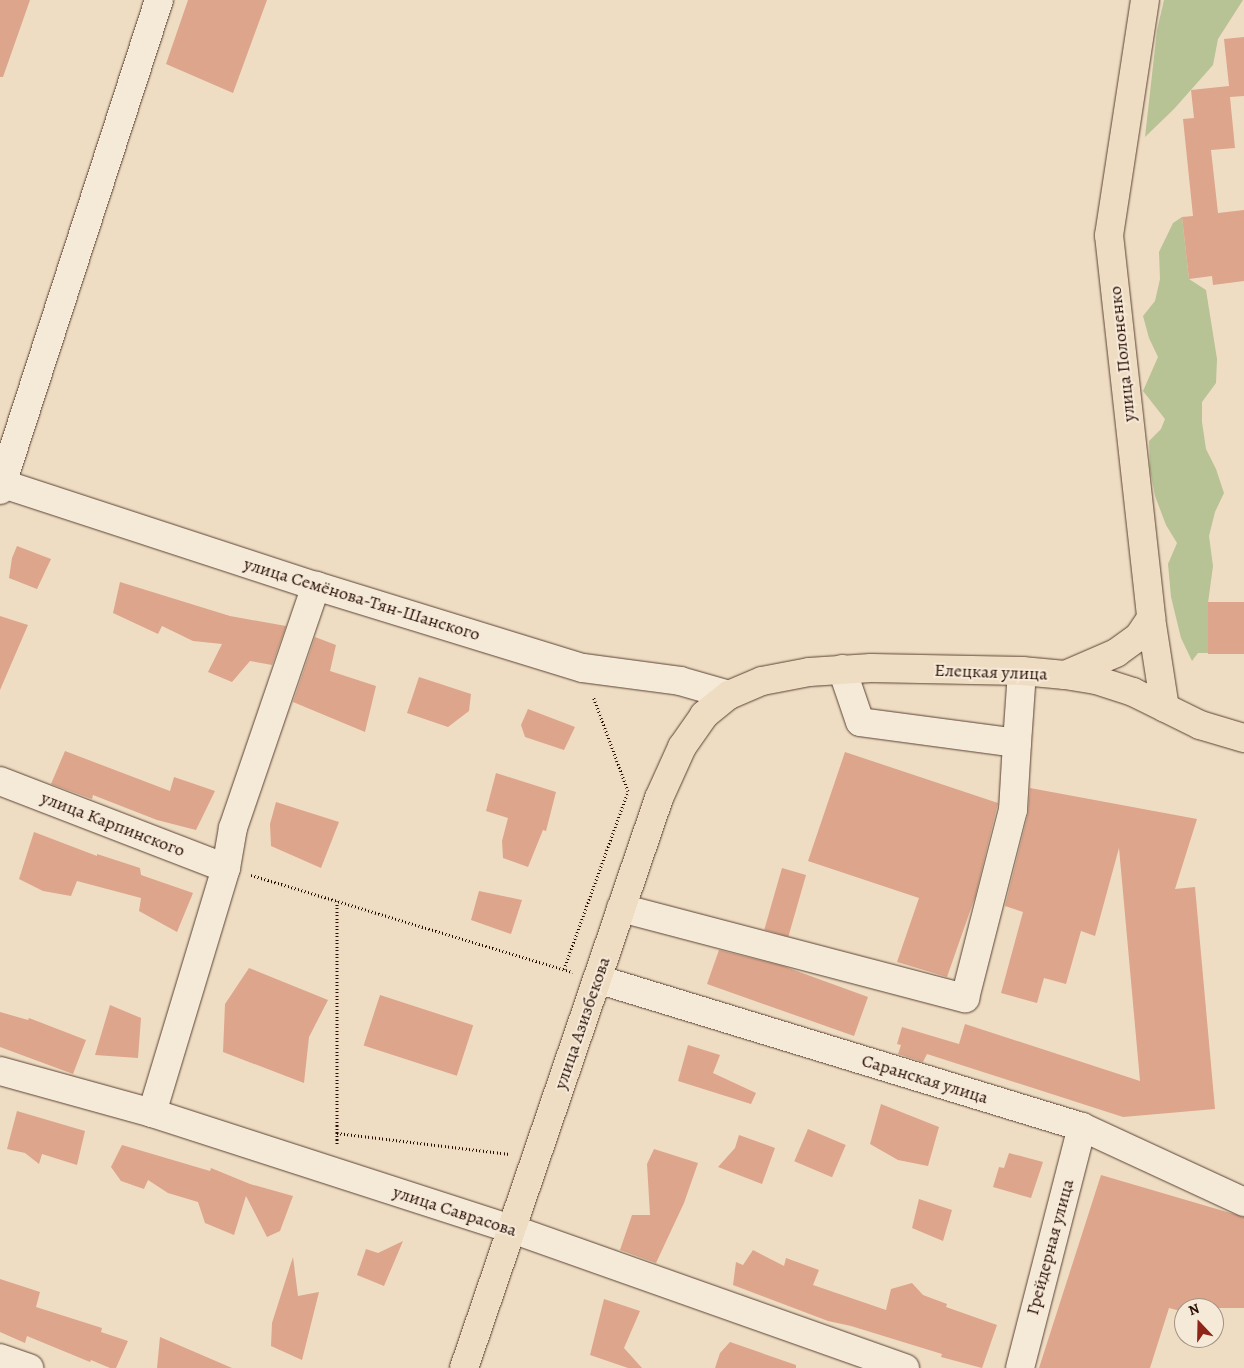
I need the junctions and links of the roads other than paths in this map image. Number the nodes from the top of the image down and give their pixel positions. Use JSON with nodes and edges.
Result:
{"nodes":[{"id":1,"x":159,"y":0,"type":"edge"},
{"id":2,"x":1145,"y":0,"type":"edge"},
{"id":3,"x":1,"y":485,"type":"edge"},
{"id":4,"x":316,"y":586,"type":"junction"},
{"id":5,"x":1151,"y":618,"type":"junction"},
{"id":6,"x":842,"y":669,"type":"junction"},
{"id":7,"x":1022,"y":671,"type":"junction"},
{"id":8,"x":1065,"y":675,"type":"junction"},
{"id":9,"x":730,"y":695,"type":"junction"},
{"id":10,"x":1165,"y":708,"type":"junction"},
{"id":11,"x":1244,"y":738,"type":"edge"},
{"id":12,"x":1017,"y":743,"type":"junction"},
{"id":13,"x":0,"y":781,"type":"edge"},
{"id":14,"x":226,"y":868,"type":"junction"},
{"id":15,"x":621,"y":908,"type":"junction"},
{"id":16,"x":597,"y":979,"type":"junction"},
{"id":17,"x":0,"y":1071,"type":"edge"},
{"id":18,"x":152,"y":1113,"type":"junction"},
{"id":19,"x":1082,"y":1126,"type":"junction"},
{"id":20,"x":1244,"y":1202,"type":"edge"},
{"id":21,"x":512,"y":1229,"type":"junction"},
{"id":22,"x":0,"y":1358,"type":"edge"},
{"id":23,"x":29,"y":1368,"type":"edge"},
{"id":24,"x":464,"y":1368,"type":"edge"},
{"id":25,"x":905,"y":1368,"type":"edge"},
{"id":26,"x":1020,"y":1368,"type":"edge"}],
"edges":[{"from":1,"to":3,"type":"street"},
{"from":2,"to":5,"type":"main road","name":"улица Полоненко"},
{"from":3,"to":4,"type":"street","name":"улица Семёнова-Тян-Шанского"},
{"from":4,"to":9,"type":"street","name":"улица Семёнова-Тян-Шанского"},
{"from":4,"to":14,"type":"street"},
{"from":5,"to":8,"type":"main road"},
{"from":5,"to":10,"type":"main road","name":"улица Полоненко"},
{"from":6,"to":7,"type":"main road","name":"Елецкая улица"},
{"from":6,"to":9,"type":"main road","name":"Елецкая улица"},
{"from":6,"to":12,"type":"street"},
{"from":7,"to":8,"type":"main road","name":"Елецкая улица"},
{"from":7,"to":12,"type":"street"},
{"from":8,"to":10,"type":"main road","name":"Елецкая улица"},
{"from":9,"to":15,"type":"main road","name":"улица Азизбекова"},
{"from":10,"to":11,"type":"main road","name":"Елецкая улица"},
{"from":12,"to":15,"type":"street"},
{"from":13,"to":14,"type":"street","name":"улица Карпинского"},
{"from":14,"to":18,"type":"street"},
{"from":15,"to":16,"type":"main road","name":"улица Азизбекова"},
{"from":16,"to":19,"type":"street","name":"Саранская улица"},
{"from":16,"to":21,"type":"main road","name":"улица Азизбекова"},
{"from":17,"to":18,"type":"street","name":"улица Саврасова"},
{"from":18,"to":21,"type":"street","name":"улица Саврасова"},
{"from":19,"to":20,"type":"street","name":"Саранская улица"},
{"from":19,"to":26,"type":"street","name":"Грейдерная улица"},
{"from":21,"to":24,"type":"main road","name":"улица Азизбекова"},
{"from":21,"to":25,"type":"street","name":"улица Саврасова"},
{"from":22,"to":23,"type":"street"}]}
